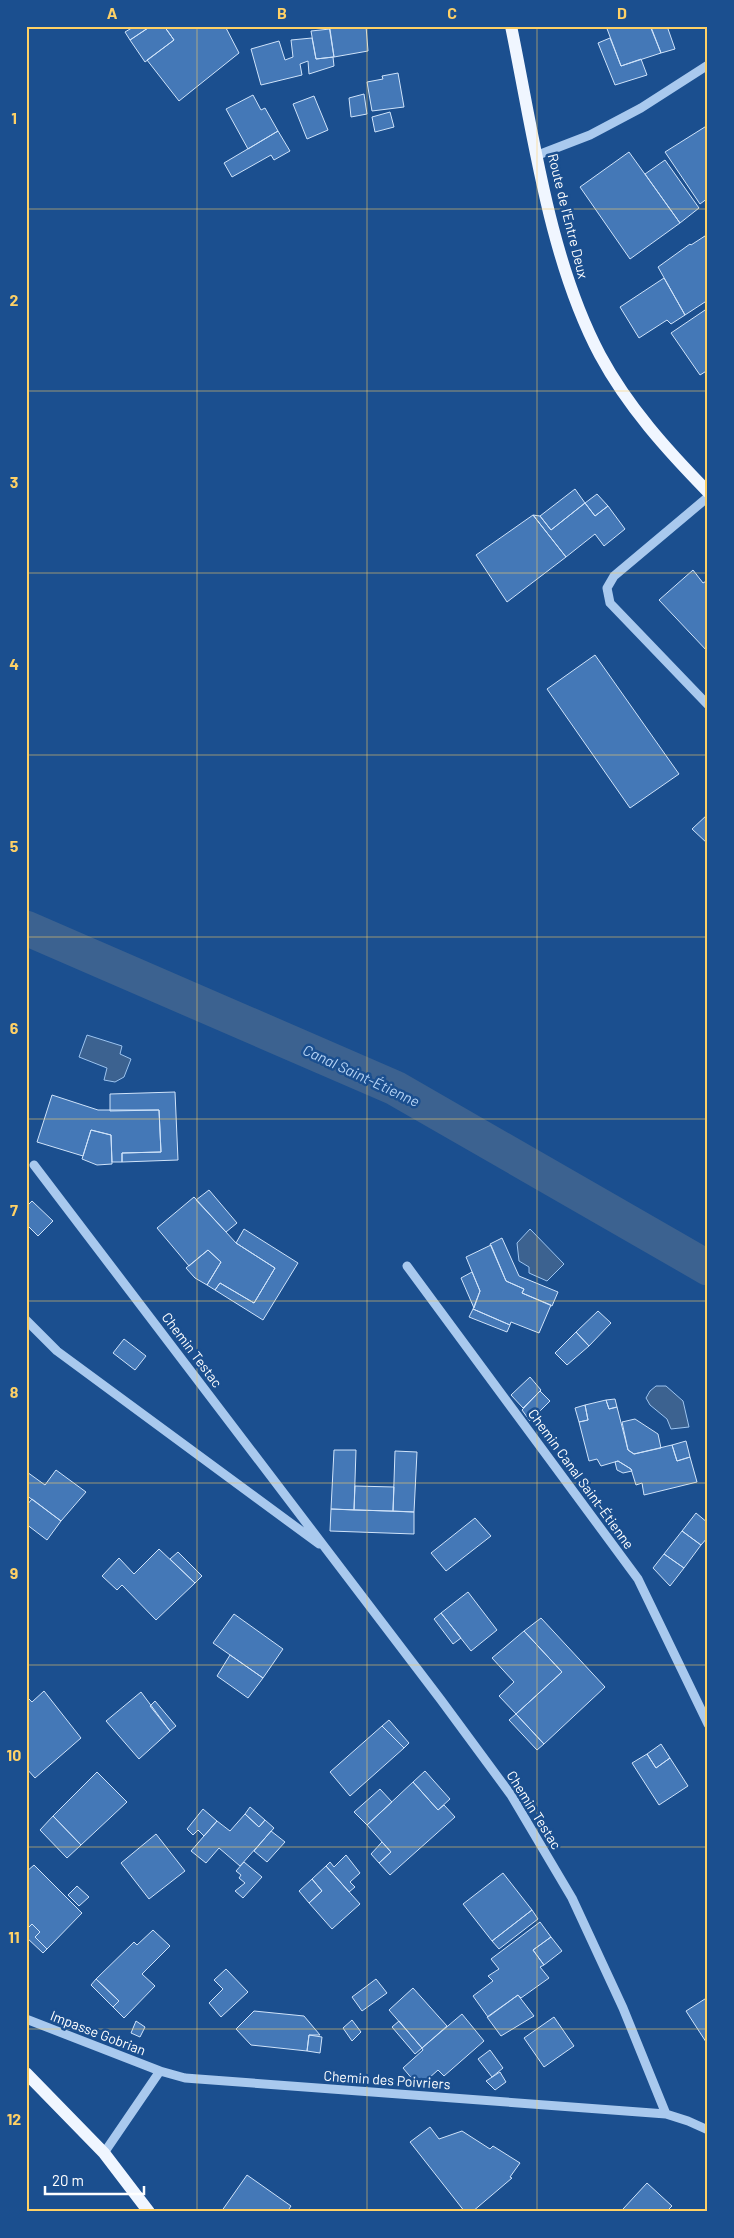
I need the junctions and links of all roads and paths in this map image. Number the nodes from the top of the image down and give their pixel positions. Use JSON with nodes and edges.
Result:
{"nodes":[{"id":1,"x":511,"y":26,"type":"edge"},
{"id":2,"x":708,"y":66,"type":"edge"},
{"id":3,"x":538,"y":155,"type":"junction"},
{"id":4,"x":708,"y":492,"type":"edge"},
{"id":5,"x":708,"y":497,"type":"edge"},
{"id":6,"x":708,"y":705,"type":"edge"},
{"id":7,"x":34,"y":1165,"type":"dead end"},
{"id":8,"x":407,"y":1266,"type":"dead end"},
{"id":9,"x":26,"y":1320,"type":"edge"},
{"id":10,"x":328,"y":1551,"type":"junction"},
{"id":11,"x":708,"y":1724,"type":"edge"},
{"id":12,"x":26,"y":2019,"type":"edge"},
{"id":13,"x":160,"y":2072,"type":"junction"},
{"id":14,"x":26,"y":2073,"type":"edge"},
{"id":15,"x":666,"y":2114,"type":"junction"},
{"id":16,"x":708,"y":2130,"type":"edge"},
{"id":17,"x":104,"y":2152,"type":"junction"},
{"id":18,"x":149,"y":2212,"type":"edge"}],
"edges":[{"from":1,"to":3,"type":"main road","name":"Route de l'Entre Deux"},
{"from":2,"to":3,"type":"street"},
{"from":3,"to":4,"type":"main road","name":"Route de l'Entre Deux"},
{"from":5,"to":6,"type":"street"},
{"from":7,"to":10,"type":"street","name":"Chemin Testac"},
{"from":8,"to":11,"type":"street","name":"Chemin Canal Saint-Étienne"},
{"from":9,"to":10,"type":"street","name":"Chemin Testac"},
{"from":10,"to":15,"type":"street","name":"Chemin Testac"},
{"from":12,"to":13,"type":"street","name":"Impasse Gobrian"},
{"from":13,"to":15,"type":"street","name":"Chemin des Poivriers"},
{"from":13,"to":17,"type":"street"},
{"from":14,"to":17,"type":"main road"},
{"from":15,"to":16,"type":"street","name":"Chemin des Poivriers"},
{"from":17,"to":18,"type":"main road"}]}
